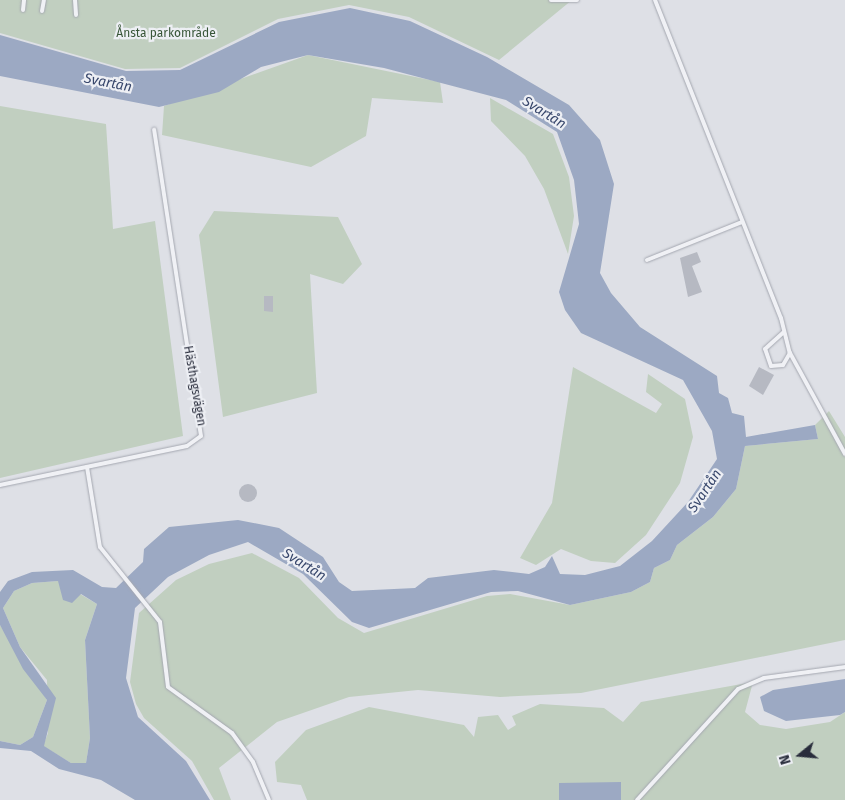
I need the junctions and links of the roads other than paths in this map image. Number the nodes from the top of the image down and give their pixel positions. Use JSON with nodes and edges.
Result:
{"nodes":[{"id":1,"x":24,"y":0,"type":"edge"},
{"id":2,"x":44,"y":0,"type":"edge"},
{"id":3,"x":74,"y":0,"type":"edge"},
{"id":4,"x":551,"y":0,"type":"edge"},
{"id":5,"x":577,"y":0,"type":"edge"},
{"id":6,"x":655,"y":0,"type":"edge"},
{"id":7,"x":23,"y":10,"type":"dead end"},
{"id":8,"x":42,"y":11,"type":"dead end"},
{"id":9,"x":76,"y":15,"type":"dead end"},
{"id":10,"x":154,"y":130,"type":"dead end"},
{"id":11,"x":742,"y":222,"type":"junction"},
{"id":12,"x":647,"y":260,"type":"dead end"},
{"id":13,"x":784,"y":332,"type":"junction"},
{"id":14,"x":790,"y":353,"type":"junction"},
{"id":15,"x":845,"y":454,"type":"edge"},
{"id":16,"x":87,"y":466,"type":"junction"},
{"id":17,"x":0,"y":485,"type":"edge"},
{"id":18,"x":845,"y":667,"type":"edge"},
{"id":19,"x":269,"y":800,"type":"edge"},
{"id":20,"x":637,"y":800,"type":"edge"}],
"edges":[{"from":1,"to":7,"type":"lane"},
{"from":2,"to":8,"type":"lane"},
{"from":3,"to":9,"type":"lane"},
{"from":4,"to":5,"type":"lane"},
{"from":6,"to":11,"type":"lane"},
{"from":10,"to":16,"type":"lane","name":"Hästhagsvägen"},
{"from":11,"to":12,"type":"lane"},
{"from":11,"to":13,"type":"lane"},
{"from":13,"to":14,"type":"lane"},
{"from":13,"to":14,"type":"lane"},
{"from":14,"to":15,"type":"lane"},
{"from":16,"to":17,"type":"lane","name":"Hästhagsvägen"},
{"from":16,"to":19,"type":"lane"},
{"from":18,"to":20,"type":"lane"}]}
